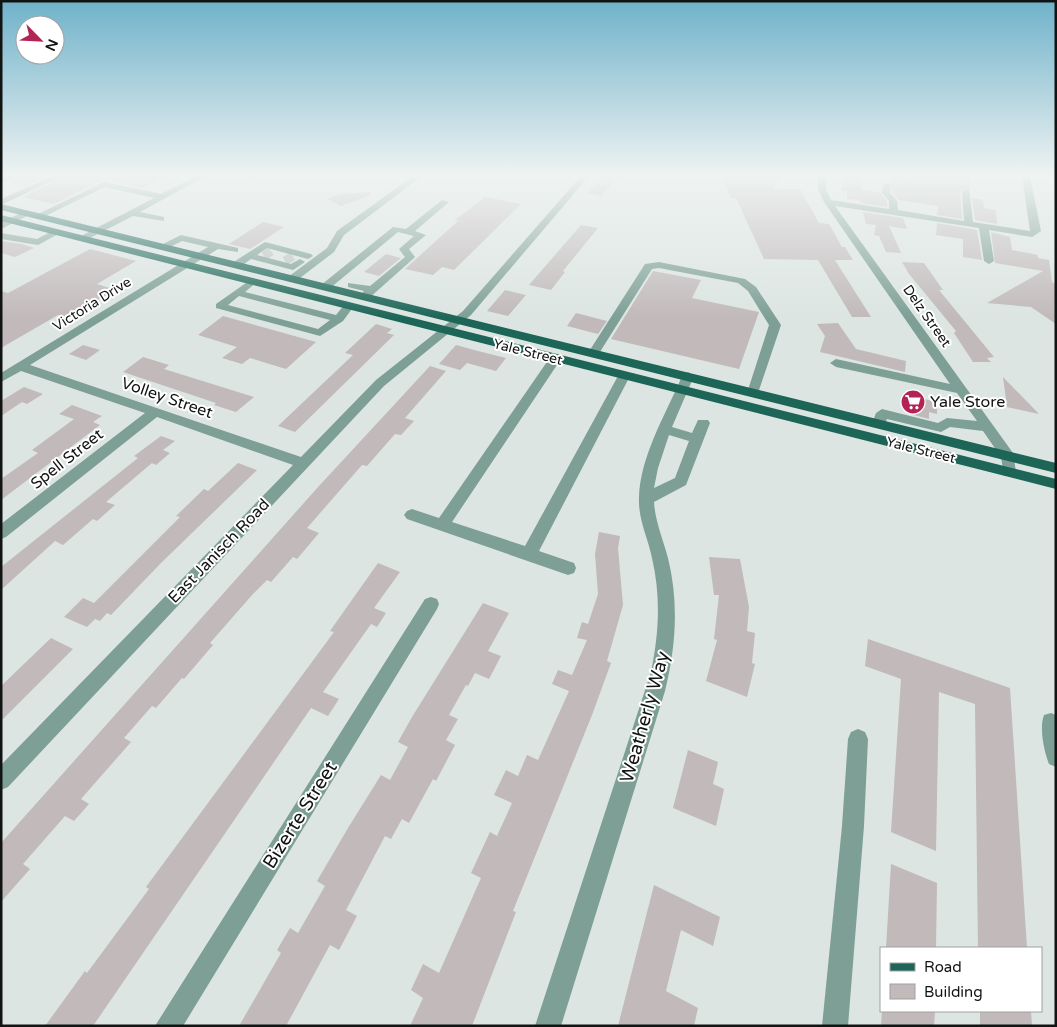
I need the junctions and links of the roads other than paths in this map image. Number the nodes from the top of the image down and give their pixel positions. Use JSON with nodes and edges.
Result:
{"nodes":[{"id":1,"x":23,"y":224,"type":"edge"},
{"id":2,"x":70,"y":224,"type":"edge"},
{"id":3,"x":111,"y":224,"type":"edge"},
{"id":4,"x":352,"y":224,"type":"edge"},
{"id":5,"x":418,"y":224,"type":"edge"},
{"id":6,"x":544,"y":224,"type":"edge"},
{"id":7,"x":844,"y":224,"type":"edge"},
{"id":8,"x":962,"y":224,"type":"edge"},
{"id":9,"x":1035,"y":224,"type":"edge"},
{"id":10,"x":969,"y":225,"type":"joint"},
{"id":11,"x":35,"y":227,"type":"junction"},
{"id":12,"x":984,"y":228,"type":"junction"},
{"id":13,"x":98,"y":231,"type":"junction"},
{"id":14,"x":57,"y":232,"type":"junction"},
{"id":15,"x":408,"y":232,"type":"junction"},
{"id":16,"x":1,"y":236,"type":"edge"},
{"id":17,"x":15,"y":237,"type":"junction"},
{"id":18,"x":84,"y":238,"type":"junction"},
{"id":19,"x":217,"y":246,"type":"junction"},
{"id":20,"x":164,"y":247,"type":"junction"},
{"id":21,"x":200,"y":256,"type":"junction"},
{"id":22,"x":221,"y":261,"type":"junction"},
{"id":23,"x":989,"y":261,"type":"dead end"},
{"id":24,"x":184,"y":264,"type":"junction"},
{"id":25,"x":311,"y":264,"type":"junction"},
{"id":26,"x":236,"y":265,"type":"junction"},
{"id":27,"x":292,"y":279,"type":"junction"},
{"id":28,"x":254,"y":281,"type":"junction"},
{"id":29,"x":352,"y":285,"type":"dead end"},
{"id":30,"x":325,"y":287,"type":"junction"},
{"id":31,"x":280,"y":288,"type":"junction"},
{"id":32,"x":238,"y":293,"type":"junction"},
{"id":33,"x":368,"y":294,"type":"junction"},
{"id":34,"x":348,"y":306,"type":"junction"},
{"id":35,"x":339,"y":319,"type":"junction"},
{"id":36,"x":458,"y":320,"type":"junction"},
{"id":37,"x":445,"y":331,"type":"junction"},
{"id":38,"x":594,"y":354,"type":"junction"},
{"id":39,"x":555,"y":359,"type":"junction"},
{"id":40,"x":836,"y":363,"type":"dead end"},
{"id":41,"x":20,"y":366,"type":"junction"},
{"id":42,"x":624,"y":376,"type":"junction"},
{"id":43,"x":1,"y":378,"type":"edge"},
{"id":44,"x":685,"y":384,"type":"junction"},
{"id":45,"x":961,"y":390,"type":"junction"},
{"id":46,"x":753,"y":393,"type":"junction"},
{"id":47,"x":155,"y":412,"type":"junction"},
{"id":48,"x":703,"y":422,"type":"dead end"},
{"id":49,"x":987,"y":427,"type":"junction"},
{"id":50,"x":666,"y":430,"type":"junction"},
{"id":51,"x":940,"y":434,"type":"junction"},
{"id":52,"x":697,"y":439,"type":"junction"},
{"id":53,"x":1008,"y":456,"type":"junction"},
{"id":54,"x":303,"y":463,"type":"junction"},
{"id":55,"x":1056,"y":468,"type":"edge"},
{"id":56,"x":1010,"y":472,"type":"junction"},
{"id":57,"x":1056,"y":484,"type":"edge"},
{"id":58,"x":646,"y":499,"type":"junction"},
{"id":59,"x":412,"y":515,"type":"dead end"},
{"id":60,"x":442,"y":525,"type":"junction"},
{"id":61,"x":1,"y":533,"type":"edge"},
{"id":62,"x":529,"y":554,"type":"junction"},
{"id":63,"x":568,"y":568,"type":"dead end"},
{"id":64,"x":431,"y":604,"type":"dead end"},
{"id":65,"x":1051,"y":722,"type":"dead end"},
{"id":66,"x":858,"y":738,"type":"dead end"},
{"id":67,"x":1056,"y":757,"type":"edge"},
{"id":68,"x":1,"y":780,"type":"edge"},
{"id":69,"x":168,"y":1026,"type":"edge"},
{"id":70,"x":548,"y":1026,"type":"edge"},
{"id":71,"x":835,"y":1026,"type":"edge"}],
"edges":[{"from":1,"to":11,"type":"main road","name":"Yale Street"},
{"from":2,"to":13,"type":"main road","name":"Yale Street"},
{"from":3,"to":13,"type":"street"},
{"from":4,"to":25,"type":"street"},
{"from":5,"to":15,"type":"street"},
{"from":6,"to":36,"type":"street","name":"East Janisch Road"},
{"from":7,"to":45,"type":"street","name":"Delz Street"},
{"from":8,"to":10,"type":"street"},
{"from":9,"to":12,"type":"street"},
{"from":10,"to":12,"type":"street"},
{"from":11,"to":14,"type":"main road","name":"Yale Street"},
{"from":11,"to":17,"type":"street"},
{"from":12,"to":23,"type":"street"},
{"from":13,"to":18,"type":"street"},
{"from":13,"to":20,"type":"main road","name":"Yale Street"},
{"from":14,"to":17,"type":"street"},
{"from":14,"to":18,"type":"main road","name":"Yale Street"},
{"from":15,"to":30,"type":"street"},
{"from":15,"to":33,"type":"street"},
{"from":16,"to":17,"type":"street"},
{"from":18,"to":24,"type":"main road","name":"Yale Street"},
{"from":19,"to":20,"type":"street"},
{"from":19,"to":21,"type":"street","name":"Victoria Drive"},
{"from":19,"to":22,"type":"street"},
{"from":20,"to":21,"type":"main road","name":"Yale Street"},
{"from":21,"to":22,"type":"main road","name":"Yale Street"},
{"from":21,"to":24,"type":"street","name":"Victoria Drive"},
{"from":22,"to":26,"type":"main road","name":"Yale Street"},
{"from":24,"to":28,"type":"main road","name":"Yale Street"},
{"from":24,"to":41,"type":"street","name":"Victoria Drive"},
{"from":25,"to":26,"type":"street"},
{"from":25,"to":27,"type":"street"},
{"from":26,"to":27,"type":"main road","name":"Yale Street"},
{"from":27,"to":30,"type":"main road","name":"Yale Street"},
{"from":27,"to":31,"type":"main road"},
{"from":28,"to":31,"type":"main road","name":"Yale Street"},
{"from":28,"to":32,"type":"street"},
{"from":29,"to":33,"type":"street"},
{"from":30,"to":33,"type":"main road","name":"Yale Street"},
{"from":31,"to":34,"type":"main road","name":"Yale Street"},
{"from":32,"to":35,"type":"street"},
{"from":32,"to":35,"type":"street"},
{"from":33,"to":36,"type":"main road","name":"Yale Street"},
{"from":34,"to":35,"type":"street"},
{"from":34,"to":37,"type":"main road","name":"Yale Street"},
{"from":36,"to":37,"type":"street","name":"East Janisch Road"},
{"from":36,"to":38,"type":"main road","name":"Yale Street"},
{"from":37,"to":39,"type":"main road","name":"Yale Street"},
{"from":37,"to":54,"type":"street","name":"East Janisch Road"},
{"from":38,"to":44,"type":"main road","name":"Yale Street"},
{"from":38,"to":46,"type":"street"},
{"from":39,"to":42,"type":"main road","name":"Yale Street"},
{"from":39,"to":60,"type":"street"},
{"from":40,"to":45,"type":"street"},
{"from":41,"to":43,"type":"street","name":"Victoria Drive"},
{"from":41,"to":47,"type":"street","name":"Volley Street"},
{"from":42,"to":44,"type":"main road","name":"Yale Street"},
{"from":42,"to":62,"type":"street"},
{"from":44,"to":46,"type":"main road","name":"Yale Street"},
{"from":44,"to":50,"type":"street","name":"Weatherly Way"},
{"from":44,"to":56,"type":"main road","name":"Yale Street"},
{"from":45,"to":49,"type":"street","name":"Delz Street"},
{"from":46,"to":51,"type":"main road","name":"Yale Street"},
{"from":47,"to":54,"type":"street","name":"Volley Street"},
{"from":47,"to":61,"type":"street","name":"Spell Street"},
{"from":48,"to":52,"type":"street"},
{"from":49,"to":51,"type":"street"},
{"from":49,"to":53,"type":"street","name":"Delz Street"},
{"from":50,"to":52,"type":"street"},
{"from":50,"to":58,"type":"street","name":"Weatherly Way"},
{"from":51,"to":53,"type":"main road","name":"Yale Street"},
{"from":52,"to":58,"type":"street"},
{"from":53,"to":55,"type":"main road","name":"Yale Street"},
{"from":53,"to":56,"type":"street","name":"Delz Street"},
{"from":54,"to":68,"type":"street","name":"East Janisch Road"},
{"from":56,"to":57,"type":"main road","name":"Yale Street"},
{"from":58,"to":70,"type":"street","name":"Weatherly Way"},
{"from":59,"to":60,"type":"street"},
{"from":60,"to":62,"type":"street"},
{"from":62,"to":63,"type":"street"},
{"from":64,"to":69,"type":"street","name":"Bizerte Street"},
{"from":65,"to":67,"type":"street"},
{"from":66,"to":71,"type":"street"}]}
